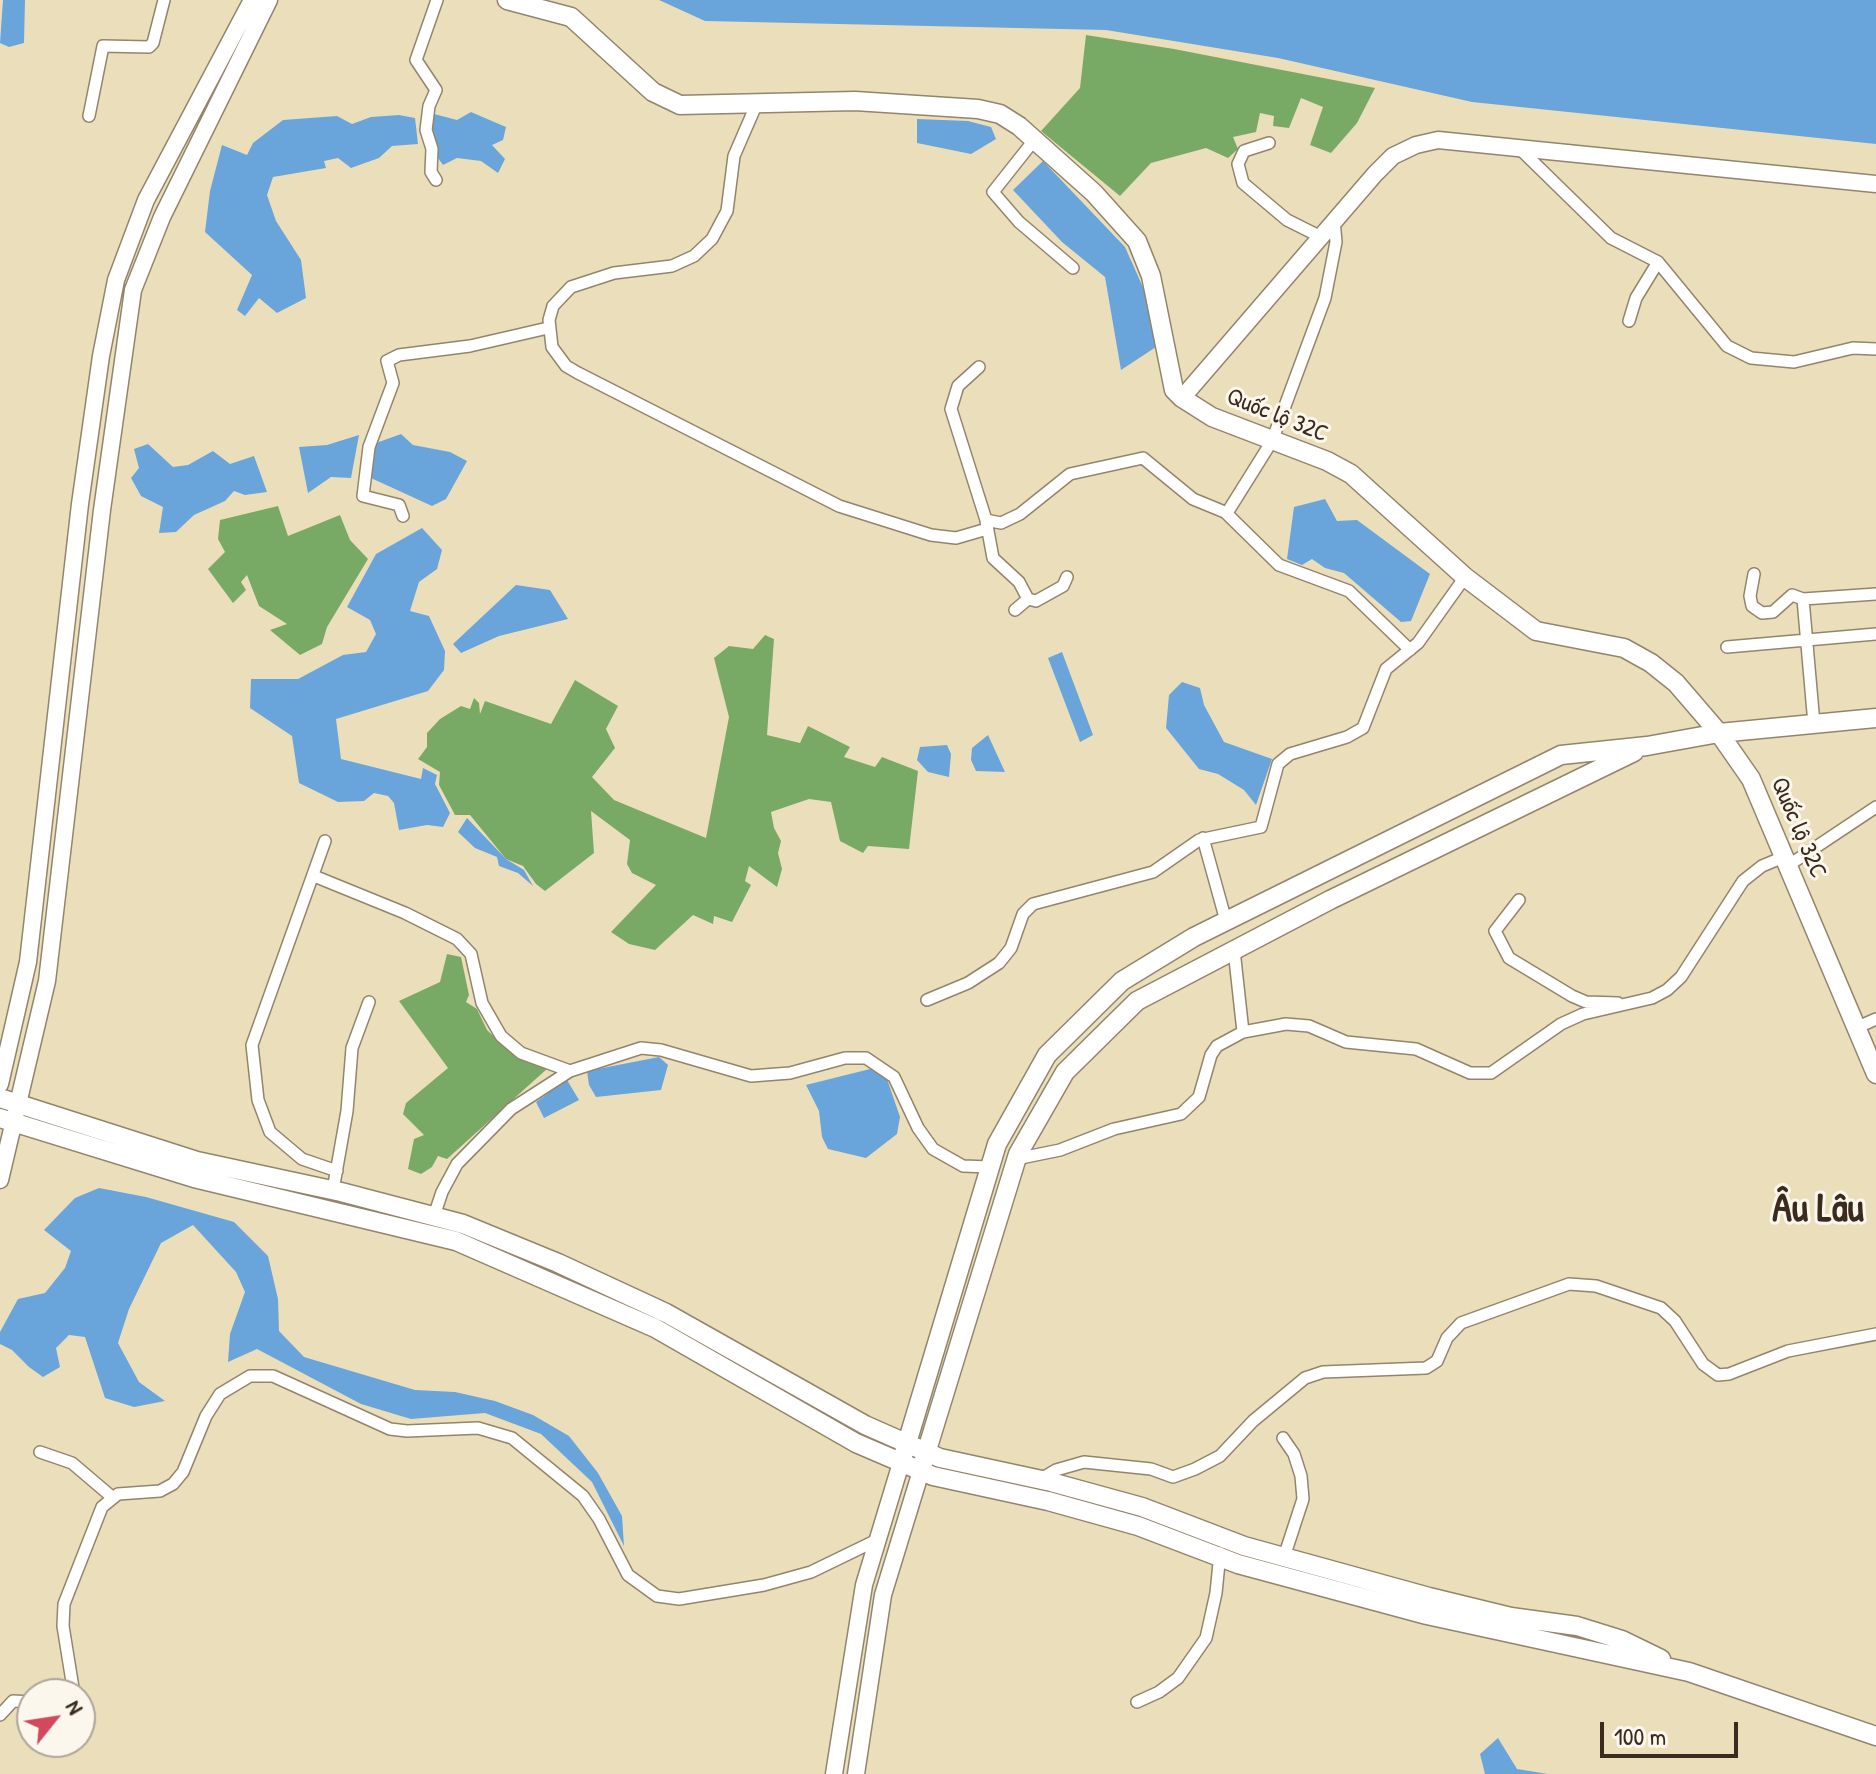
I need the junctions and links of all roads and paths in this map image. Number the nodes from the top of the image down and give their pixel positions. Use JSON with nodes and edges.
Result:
{"nodes":[{"id":1,"x":164,"y":0,"type":"edge"},
{"id":2,"x":252,"y":0,"type":"edge"},
{"id":3,"x":269,"y":0,"type":"edge"},
{"id":4,"x":437,"y":0,"type":"edge"},
{"id":5,"x":507,"y":0,"type":"edge"},
{"id":6,"x":757,"y":103,"type":"junction"},
{"id":7,"x":89,"y":116,"type":"dead end"},
{"id":8,"x":1035,"y":139,"type":"junction"},
{"id":9,"x":1269,"y":143,"type":"dead end"},
{"id":10,"x":1520,"y":149,"type":"junction"},
{"id":11,"x":436,"y":180,"type":"dead end"},
{"id":12,"x":1876,"y":184,"type":"edge"},
{"id":13,"x":1334,"y":220,"type":"junction"},
{"id":14,"x":1319,"y":236,"type":"junction"},
{"id":15,"x":1658,"y":262,"type":"junction"},
{"id":16,"x":1073,"y":268,"type":"dead end"},
{"id":17,"x":1629,"y":321,"type":"dead end"},
{"id":18,"x":548,"y":328,"type":"junction"},
{"id":19,"x":1876,"y":349,"type":"edge"},
{"id":20,"x":979,"y":367,"type":"dead end"},
{"id":21,"x":1182,"y":398,"type":"junction"},
{"id":22,"x":1272,"y":441,"type":"junction"},
{"id":23,"x":80,"y":504,"type":"junction"},
{"id":24,"x":102,"y":510,"type":"junction"},
{"id":25,"x":1225,"y":512,"type":"junction"},
{"id":26,"x":403,"y":516,"type":"dead end"},
{"id":27,"x":986,"y":520,"type":"junction"},
{"id":28,"x":1754,"y":574,"type":"dead end"},
{"id":29,"x":1067,"y":577,"type":"dead end"},
{"id":30,"x":1465,"y":577,"type":"junction"},
{"id":31,"x":1876,"y":594,"type":"edge"},
{"id":32,"x":1028,"y":599,"type":"junction"},
{"id":33,"x":1803,"y":599,"type":"junction"},
{"id":34,"x":1015,"y":610,"type":"dead end"},
{"id":35,"x":1876,"y":634,"type":"edge"},
{"id":36,"x":1806,"y":640,"type":"junction"},
{"id":37,"x":1727,"y":647,"type":"dead end"},
{"id":38,"x":1410,"y":650,"type":"junction"},
{"id":39,"x":1876,"y":718,"type":"edge"},
{"id":40,"x":1814,"y":724,"type":"junction"},
{"id":41,"x":1719,"y":733,"type":"junction"},
{"id":42,"x":1647,"y":746,"type":"junction"},
{"id":43,"x":1876,"y":807,"type":"edge"},
{"id":44,"x":1203,"y":838,"type":"junction"},
{"id":45,"x":325,"y":841,"type":"dead end"},
{"id":46,"x":1788,"y":860,"type":"junction"},
{"id":47,"x":314,"y":876,"type":"junction"},
{"id":48,"x":1519,"y":900,"type":"dead end"},
{"id":49,"x":1226,"y":921,"type":"junction"},
{"id":50,"x":1234,"y":950,"type":"junction"},
{"id":51,"x":927,"y":1000,"type":"dead end"},
{"id":52,"x":369,"y":1002,"type":"dead end"},
{"id":53,"x":1626,"y":1004,"type":"junction"},
{"id":54,"x":1876,"y":1019,"type":"edge"},
{"id":55,"x":1856,"y":1028,"type":"junction"},
{"id":56,"x":1243,"y":1032,"type":"junction"},
{"id":57,"x":570,"y":1071,"type":"junction"},
{"id":58,"x":1876,"y":1074,"type":"edge"},
{"id":59,"x":0,"y":1084,"type":"edge"},
{"id":60,"x":0,"y":1098,"type":"edge"},
{"id":61,"x":12,"y":1115,"type":"edge"},
{"id":62,"x":1016,"y":1159,"type":"junction"},
{"id":63,"x":990,"y":1167,"type":"junction"},
{"id":64,"x":337,"y":1171,"type":"junction"},
{"id":65,"x":0,"y":1180,"type":"edge"},
{"id":66,"x":333,"y":1190,"type":"junction"},
{"id":67,"x":434,"y":1216,"type":"junction"},
{"id":68,"x":1876,"y":1334,"type":"edge"},
{"id":69,"x":1283,"y":1438,"type":"dead end"},
{"id":70,"x":907,"y":1443,"type":"junction"},
{"id":71,"x":40,"y":1452,"type":"dead end"},
{"id":72,"x":925,"y":1452,"type":"junction"},
{"id":73,"x":901,"y":1463,"type":"junction"},
{"id":74,"x":921,"y":1471,"type":"junction"},
{"id":75,"x":1041,"y":1479,"type":"junction"},
{"id":76,"x":112,"y":1497,"type":"junction"},
{"id":77,"x":1220,"y":1537,"type":"junction"},
{"id":78,"x":877,"y":1540,"type":"junction"},
{"id":79,"x":1220,"y":1556,"type":"junction"},
{"id":80,"x":1284,"y":1557,"type":"junction"},
{"id":81,"x":1689,"y":1672,"type":"junction"},
{"id":82,"x":71,"y":1678,"type":"edge"},
{"id":83,"x":16,"y":1701,"type":"edge"},
{"id":84,"x":1137,"y":1702,"type":"dead end"},
{"id":85,"x":0,"y":1715,"type":"edge"},
{"id":86,"x":1876,"y":1736,"type":"edge"},
{"id":87,"x":834,"y":1774,"type":"edge"},
{"id":88,"x":856,"y":1774,"type":"edge"}],
"edges":[{"from":1,"to":7,"type":"street"},
{"from":2,"to":23,"type":"main road"},
{"from":3,"to":24,"type":"main road"},
{"from":4,"to":11,"type":"street"},
{"from":5,"to":6,"type":"main road"},
{"from":6,"to":8,"type":"main road"},
{"from":6,"to":18,"type":"street"},
{"from":8,"to":16,"type":"street"},
{"from":8,"to":21,"type":"main road"},
{"from":9,"to":14,"type":"street"},
{"from":10,"to":12,"type":"main road"},
{"from":10,"to":13,"type":"main road"},
{"from":10,"to":15,"type":"street"},
{"from":13,"to":14,"type":"main road"},
{"from":13,"to":22,"type":"street"},
{"from":14,"to":21,"type":"main road"},
{"from":15,"to":17,"type":"street"},
{"from":15,"to":19,"type":"street"},
{"from":18,"to":26,"type":"street"},
{"from":18,"to":27,"type":"street"},
{"from":20,"to":27,"type":"street"},
{"from":21,"to":22,"type":"main road","name":"Quốc lộ 32C"},
{"from":22,"to":25,"type":"street"},
{"from":22,"to":30,"type":"main road","name":"Quốc lộ 32C"},
{"from":23,"to":24,"type":"main road"},
{"from":23,"to":59,"type":"main road"},
{"from":24,"to":61,"type":"main road"},
{"from":25,"to":27,"type":"street"},
{"from":25,"to":38,"type":"street"},
{"from":27,"to":32,"type":"street"},
{"from":28,"to":33,"type":"street"},
{"from":29,"to":32,"type":"street"},
{"from":30,"to":38,"type":"street"},
{"from":30,"to":41,"type":"main road","name":"Quốc lộ 32C"},
{"from":31,"to":33,"type":"street"},
{"from":32,"to":34,"type":"street"},
{"from":33,"to":36,"type":"street"},
{"from":35,"to":36,"type":"street"},
{"from":36,"to":37,"type":"street"},
{"from":36,"to":40,"type":"street"},
{"from":38,"to":44,"type":"street"},
{"from":39,"to":40,"type":"main road"},
{"from":40,"to":41,"type":"main road"},
{"from":41,"to":42,"type":"main road"},
{"from":41,"to":46,"type":"main road","name":"Quốc lộ 32C"},
{"from":42,"to":49,"type":"main road"},
{"from":42,"to":50,"type":"main road"},
{"from":43,"to":46,"type":"street"},
{"from":44,"to":49,"type":"street"},
{"from":44,"to":51,"type":"street"},
{"from":45,"to":47,"type":"street"},
{"from":46,"to":53,"type":"street"},
{"from":46,"to":55,"type":"main road","name":"Quốc lộ 32C"},
{"from":47,"to":57,"type":"street"},
{"from":47,"to":64,"type":"street"},
{"from":48,"to":53,"type":"street"},
{"from":49,"to":63,"type":"main road"},
{"from":50,"to":56,"type":"street"},
{"from":50,"to":62,"type":"main road"},
{"from":52,"to":64,"type":"street"},
{"from":53,"to":56,"type":"street"},
{"from":54,"to":55,"type":"street"},
{"from":55,"to":58,"type":"main road","name":"Quốc lộ 32C"},
{"from":56,"to":62,"type":"street"},
{"from":57,"to":63,"type":"street"},
{"from":57,"to":67,"type":"street"},
{"from":60,"to":61,"type":"main road"},
{"from":61,"to":65,"type":"main road"},
{"from":61,"to":66,"type":"main road"},
{"from":61,"to":73,"type":"main road"},
{"from":62,"to":72,"type":"main road"},
{"from":63,"to":70,"type":"main road"},
{"from":64,"to":66,"type":"street"},
{"from":66,"to":67,"type":"main road"},
{"from":67,"to":70,"type":"main road"},
{"from":68,"to":75,"type":"street"},
{"from":69,"to":80,"type":"street"},
{"from":70,"to":72,"type":"main road"},
{"from":70,"to":73,"type":"main road"},
{"from":71,"to":76,"type":"street"},
{"from":72,"to":74,"type":"main road"},
{"from":72,"to":75,"type":"main road"},
{"from":73,"to":74,"type":"main road"},
{"from":73,"to":78,"type":"main road"},
{"from":74,"to":79,"type":"main road"},
{"from":74,"to":88,"type":"main road"},
{"from":75,"to":77,"type":"main road"},
{"from":76,"to":78,"type":"street"},
{"from":76,"to":82,"type":"street"},
{"from":77,"to":79,"type":"street"},
{"from":77,"to":80,"type":"main road"},
{"from":78,"to":87,"type":"main road"},
{"from":79,"to":81,"type":"main road"},
{"from":79,"to":84,"type":"street"},
{"from":80,"to":81,"type":"main road"},
{"from":81,"to":86,"type":"main road"},
{"from":83,"to":85,"type":"street"}]}
